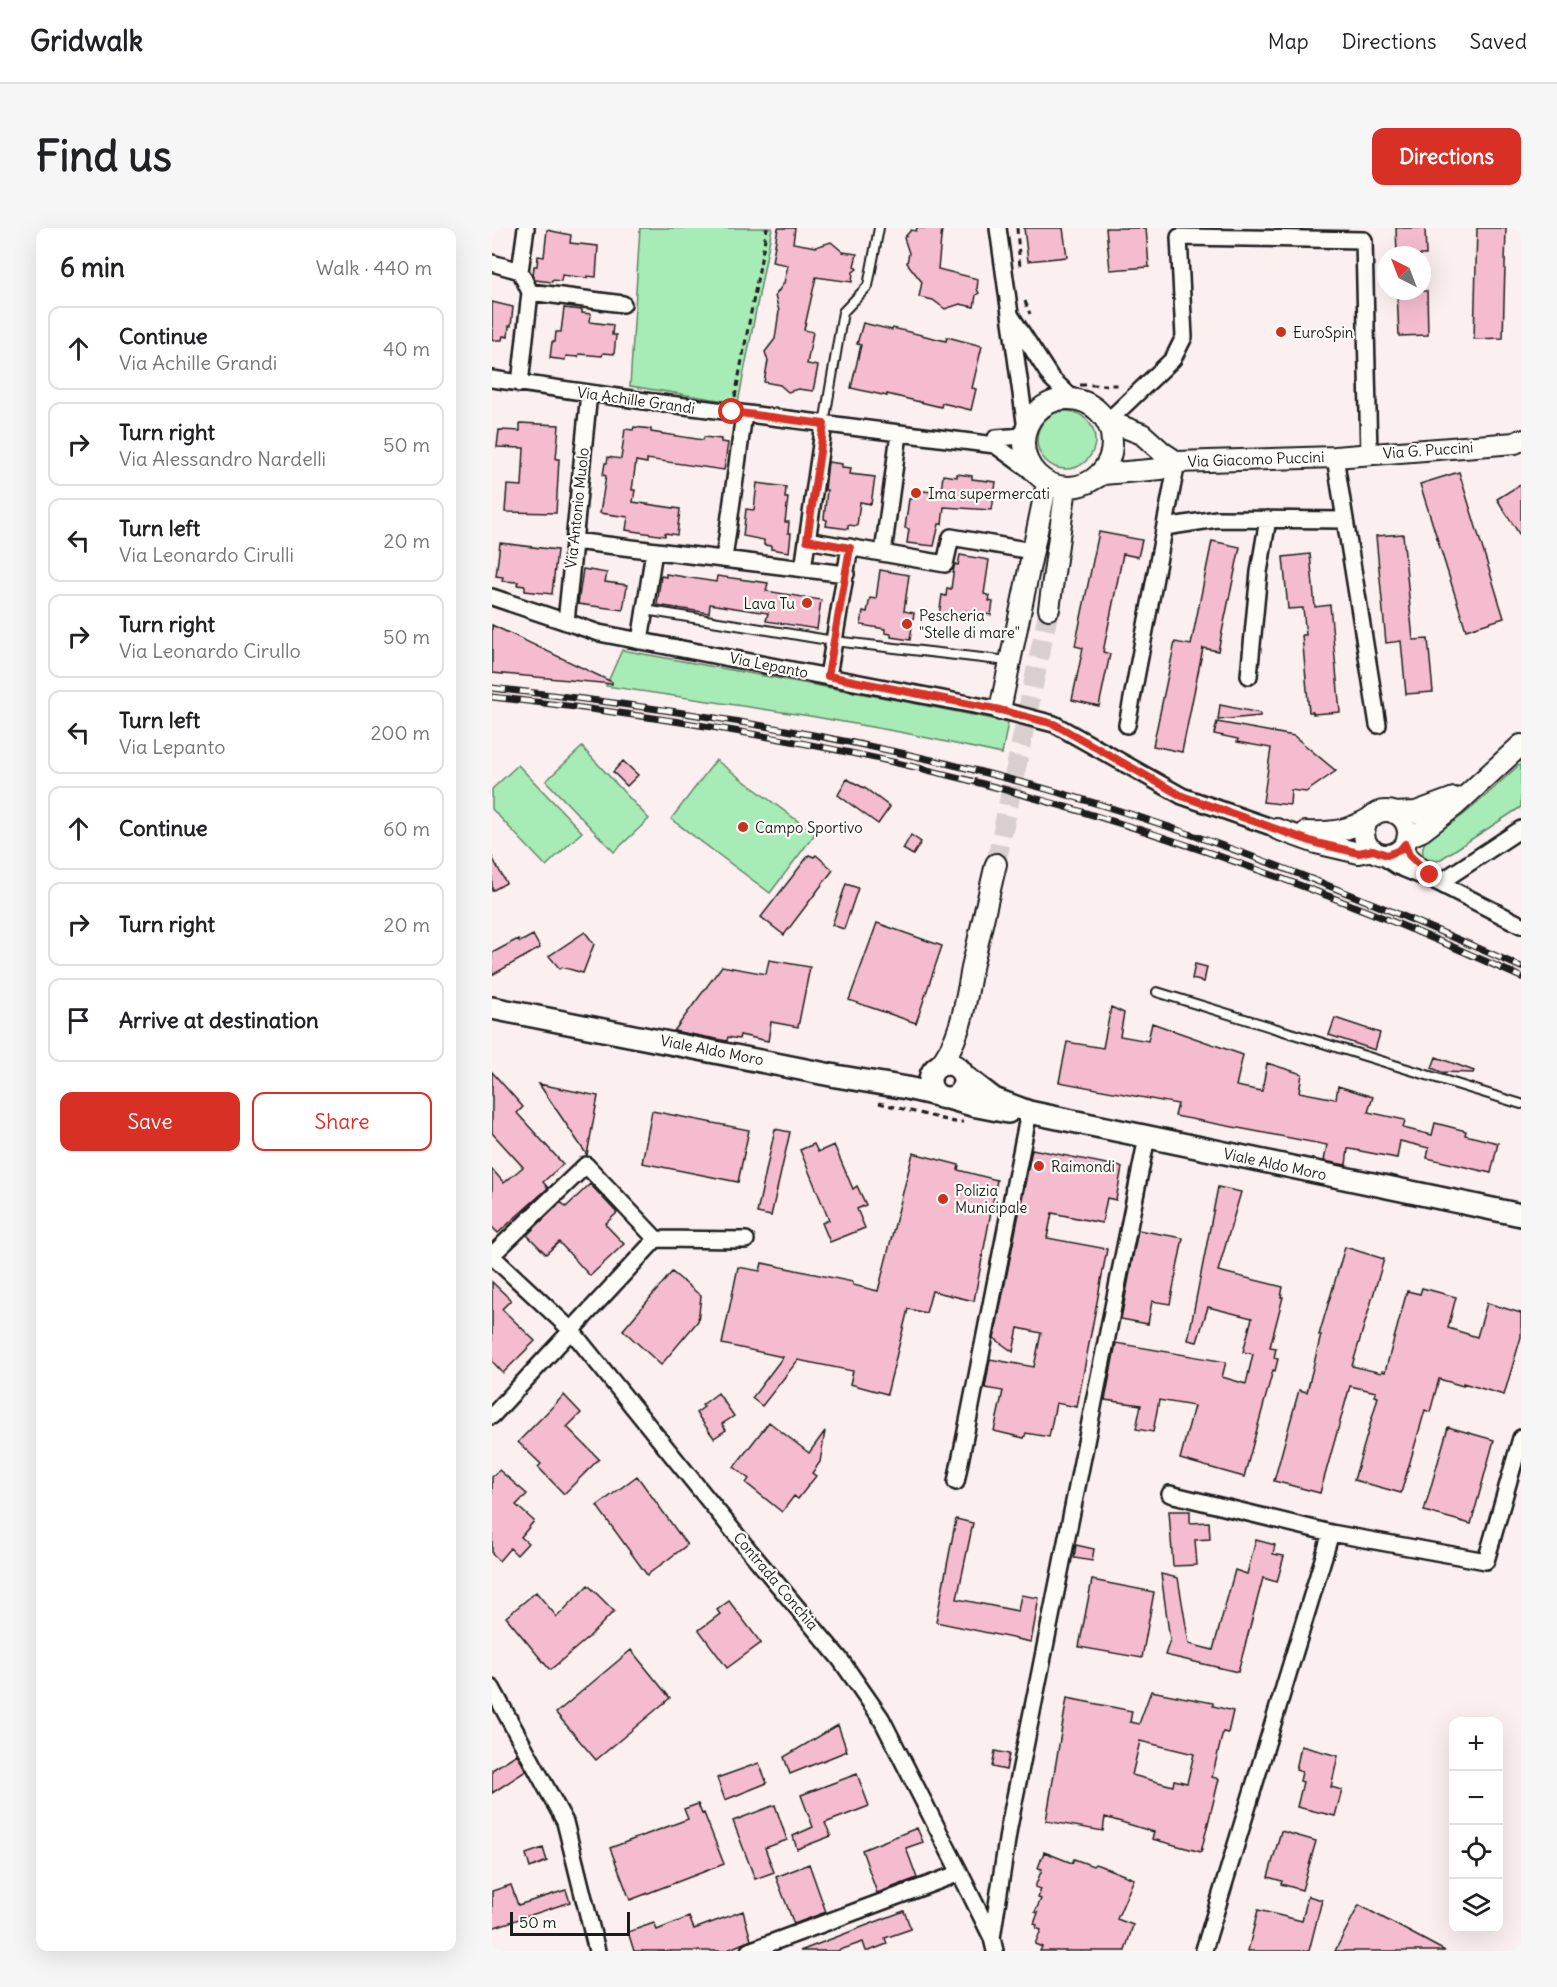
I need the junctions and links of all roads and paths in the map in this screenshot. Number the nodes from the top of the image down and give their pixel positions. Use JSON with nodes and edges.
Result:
{"nodes":[{"id":1,"x":526,"y":228,"type":"edge"},
{"id":2,"x":767,"y":228,"type":"edge"},
{"id":3,"x":879,"y":228,"type":"edge"},
{"id":4,"x":998,"y":228,"type":"edge"},
{"id":5,"x":1017,"y":228,"type":"edge"},
{"id":6,"x":1269,"y":233,"type":"edge"},
{"id":7,"x":1364,"y":234,"type":"edge"},
{"id":8,"x":492,"y":263,"type":"edge"},
{"id":9,"x":520,"y":271,"type":"junction"},
{"id":10,"x":1020,"y":271,"type":"dead end"},
{"id":11,"x":530,"y":292,"type":"junction"},
{"id":12,"x":1024,"y":299,"type":"dead end"},
{"id":13,"x":622,"y":304,"type":"dead end"},
{"id":14,"x":1008,"y":311,"type":"junction"},
{"id":15,"x":1031,"y":319,"type":"dead end"},
{"id":16,"x":492,"y":379,"type":"edge"},
{"id":17,"x":520,"y":384,"type":"junction"},
{"id":18,"x":1122,"y":385,"type":"dead end"},
{"id":19,"x":1073,"y":391,"type":"junction"},
{"id":20,"x":589,"y":393,"type":"junction"},
{"id":21,"x":738,"y":413,"type":"junction"},
{"id":22,"x":1108,"y":421,"type":"junction"},
{"id":23,"x":824,"y":424,"type":"junction"},
{"id":24,"x":1025,"y":433,"type":"junction"},
{"id":25,"x":899,"y":434,"type":"junction"},
{"id":26,"x":1521,"y":440,"type":"edge"},
{"id":27,"x":995,"y":445,"type":"junction"},
{"id":28,"x":1369,"y":455,"type":"junction"},
{"id":29,"x":1335,"y":457,"type":"junction"},
{"id":30,"x":1178,"y":462,"type":"junction"},
{"id":31,"x":1052,"y":482,"type":"junction"},
{"id":32,"x":1087,"y":483,"type":"junction"},
{"id":33,"x":1268,"y":519,"type":"junction"},
{"id":34,"x":1345,"y":520,"type":"junction"},
{"id":35,"x":1165,"y":527,"type":"junction"},
{"id":36,"x":807,"y":540,"type":"junction"},
{"id":37,"x":574,"y":541,"type":"junction"},
{"id":38,"x":850,"y":548,"type":"junction"},
{"id":39,"x":654,"y":551,"type":"junction"},
{"id":40,"x":1032,"y":551,"type":"junction"},
{"id":41,"x":883,"y":553,"type":"junction"},
{"id":42,"x":724,"y":559,"type":"junction"},
{"id":43,"x":803,"y":569,"type":"junction"},
{"id":44,"x":846,"y":574,"type":"junction"},
{"id":45,"x":492,"y":597,"type":"edge"},
{"id":46,"x":1049,"y":609,"type":"tunnel mouth"},
{"id":47,"x":645,"y":610,"type":"junction"},
{"id":48,"x":566,"y":622,"type":"junction"},
{"id":49,"x":640,"y":641,"type":"junction"},
{"id":50,"x":834,"y":641,"type":"junction"},
{"id":51,"x":1010,"y":661,"type":"junction"},
{"id":52,"x":828,"y":676,"type":"junction"},
{"id":53,"x":1249,"y":676,"type":"dead end"},
{"id":54,"x":1000,"y":710,"type":"junction"},
{"id":55,"x":1378,"y":724,"type":"dead end"},
{"id":56,"x":1127,"y":725,"type":"dead end"},
{"id":57,"x":1521,"y":745,"type":"edge"},
{"id":58,"x":1468,"y":792,"type":"junction"},
{"id":59,"x":1395,"y":813,"type":"junction"},
{"id":60,"x":1372,"y":817,"type":"junction"},
{"id":61,"x":1277,"y":828,"type":"junction"},
{"id":62,"x":1521,"y":829,"type":"edge"},
{"id":63,"x":1407,"y":841,"type":"junction"},
{"id":64,"x":1376,"y":852,"type":"junction"},
{"id":65,"x":996,"y":864,"type":"tunnel mouth"},
{"id":66,"x":1439,"y":883,"type":"junction"},
{"id":67,"x":1521,"y":925,"type":"edge"},
{"id":68,"x":1157,"y":992,"type":"dead end"},
{"id":69,"x":492,"y":1008,"type":"edge"},
{"id":70,"x":963,"y":1011,"type":"junction"},
{"id":71,"x":492,"y":1020,"type":"edge"},
{"id":72,"x":559,"y":1021,"type":"junction"},
{"id":73,"x":935,"y":1069,"type":"junction"},
{"id":74,"x":962,"y":1073,"type":"junction"},
{"id":75,"x":865,"y":1080,"type":"junction"},
{"id":76,"x":942,"y":1097,"type":"junction"},
{"id":77,"x":1521,"y":1104,"type":"edge"},
{"id":78,"x":1029,"y":1112,"type":"junction"},
{"id":79,"x":1147,"y":1137,"type":"junction"},
{"id":80,"x":1520,"y":1213,"type":"edge"},
{"id":81,"x":656,"y":1239,"type":"junction"},
{"id":82,"x":746,"y":1240,"type":"dead end"},
{"id":83,"x":492,"y":1255,"type":"edge"},
{"id":84,"x":571,"y":1330,"type":"junction"},
{"id":85,"x":492,"y":1416,"type":"edge"},
{"id":86,"x":1521,"y":1438,"type":"edge"},
{"id":87,"x":956,"y":1482,"type":"dead end"},
{"id":88,"x":1170,"y":1494,"type":"dead end"},
{"id":89,"x":1331,"y":1533,"type":"junction"},
{"id":90,"x":492,"y":1688,"type":"edge"},
{"id":91,"x":960,"y":1873,"type":"junction"},
{"id":92,"x":994,"y":1945,"type":"edge"},
{"id":93,"x":1204,"y":1950,"type":"edge"},
{"id":94,"x":597,"y":1951,"type":"edge"},
{"id":95,"x":749,"y":1951,"type":"edge"}],
"edges":[{"from":1,"to":9,"type":"street"},
{"from":2,"to":21,"type":"path"},
{"from":3,"to":23,"type":"lane"},
{"from":4,"to":14,"type":"street"},
{"from":5,"to":10,"type":"path"},
{"from":6,"to":7,"type":"street"},
{"from":6,"to":22,"type":"street"},
{"from":7,"to":28,"type":"street"},
{"from":8,"to":9,"type":"street"},
{"from":9,"to":11,"type":"street"},
{"from":11,"to":13,"type":"street"},
{"from":11,"to":17,"type":"street"},
{"from":12,"to":15,"type":"path"},
{"from":14,"to":19,"type":"street"},
{"from":14,"to":24,"type":"street"},
{"from":16,"to":17,"type":"street","name":"Via Achille Grandi"},
{"from":17,"to":20,"type":"street","name":"Via Achille Grandi"},
{"from":18,"to":19,"type":"path"},
{"from":19,"to":22,"type":"street"},
{"from":19,"to":24,"type":"street"},
{"from":20,"to":21,"type":"street","name":"Via Achille Grandi"},
{"from":20,"to":37,"type":"street","name":"Via Antonio Muolo"},
{"from":21,"to":23,"type":"street","name":"Via Achille Grandi"},
{"from":21,"to":42,"type":"street"},
{"from":22,"to":30,"type":"street","name":"Via Giacomo Puccini"},
{"from":22,"to":32,"type":"street"},
{"from":23,"to":25,"type":"street","name":"Via Achille Grandi"},
{"from":23,"to":36,"type":"street"},
{"from":24,"to":27,"type":"street"},
{"from":24,"to":31,"type":"street"},
{"from":25,"to":27,"type":"street","name":"Via Achille Grandi"},
{"from":25,"to":41,"type":"street"},
{"from":26,"to":28,"type":"street","name":"Via G. Puccini"},
{"from":27,"to":31,"type":"street"},
{"from":28,"to":29,"type":"street","name":"Via G. Puccini"},
{"from":29,"to":30,"type":"street","name":"Via Giacomo Puccini"},
{"from":29,"to":34,"type":"street"},
{"from":30,"to":32,"type":"street","name":"Via Giacomo Puccini"},
{"from":30,"to":35,"type":"street"},
{"from":31,"to":32,"type":"street"},
{"from":31,"to":40,"type":"street"},
{"from":31,"to":46,"type":"street"},
{"from":33,"to":34,"type":"street"},
{"from":33,"to":35,"type":"street"},
{"from":33,"to":53,"type":"street"},
{"from":34,"to":55,"type":"street"},
{"from":35,"to":56,"type":"street"},
{"from":36,"to":38,"type":"street"},
{"from":36,"to":43,"type":"street"},
{"from":37,"to":39,"type":"street"},
{"from":37,"to":48,"type":"street","name":"Via Antonio Muolo"},
{"from":38,"to":41,"type":"street"},
{"from":38,"to":44,"type":"street"},
{"from":39,"to":42,"type":"street"},
{"from":39,"to":47,"type":"street"},
{"from":40,"to":41,"type":"street"},
{"from":40,"to":51,"type":"street"},
{"from":42,"to":43,"type":"street"},
{"from":43,"to":44,"type":"street"},
{"from":44,"to":50,"type":"street"},
{"from":45,"to":48,"type":"street","name":"Via Lepanto"},
{"from":47,"to":49,"type":"street"},
{"from":47,"to":50,"type":"lane"},
{"from":48,"to":49,"type":"street","name":"Via Lepanto"},
{"from":49,"to":52,"type":"street","name":"Via Lepanto"},
{"from":50,"to":51,"type":"lane"},
{"from":50,"to":52,"type":"street"},
{"from":51,"to":54,"type":"street"},
{"from":52,"to":54,"type":"street","name":"Via Lepanto"},
{"from":54,"to":61,"type":"street","name":"Via Lepanto"},
{"from":57,"to":58,"type":"street"},
{"from":58,"to":59,"type":"street"},
{"from":58,"to":63,"type":"street"},
{"from":59,"to":60,"type":"street"},
{"from":59,"to":63,"type":"street"},
{"from":60,"to":61,"type":"street"},
{"from":60,"to":64,"type":"street"},
{"from":61,"to":64,"type":"street"},
{"from":62,"to":66,"type":"street"},
{"from":63,"to":64,"type":"street"},
{"from":63,"to":66,"type":"street"},
{"from":64,"to":66,"type":"street"},
{"from":65,"to":70,"type":"street"},
{"from":66,"to":67,"type":"street"},
{"from":68,"to":77,"type":"lane"},
{"from":69,"to":72,"type":"main road","name":"Viale Aldo Moro"},
{"from":70,"to":73,"type":"street"},
{"from":70,"to":74,"type":"street"},
{"from":71,"to":72,"type":"main road","name":"Viale Aldo Moro"},
{"from":72,"to":75,"type":"main road","name":"Viale Aldo Moro"},
{"from":73,"to":74,"type":"main road"},
{"from":73,"to":75,"type":"main road","name":"Viale Aldo Moro"},
{"from":73,"to":76,"type":"main road"},
{"from":74,"to":76,"type":"main road"},
{"from":74,"to":78,"type":"main road","name":"Viale Aldo Moro"},
{"from":75,"to":76,"type":"main road","name":"Viale Aldo Moro"},
{"from":76,"to":78,"type":"main road","name":"Viale Aldo Moro"},
{"from":78,"to":79,"type":"main road","name":"Viale Aldo Moro"},
{"from":78,"to":87,"type":"street"},
{"from":79,"to":80,"type":"main road","name":"Viale Aldo Moro"},
{"from":79,"to":92,"type":"street"},
{"from":81,"to":82,"type":"street"},
{"from":81,"to":83,"type":"street"},
{"from":81,"to":84,"type":"street"},
{"from":83,"to":84,"type":"street","name":"Contrada Conchia"},
{"from":84,"to":85,"type":"street"},
{"from":84,"to":91,"type":"street","name":"Contrada Conchia"},
{"from":86,"to":89,"type":"street"},
{"from":88,"to":89,"type":"street"},
{"from":89,"to":93,"type":"street"},
{"from":90,"to":94,"type":"street"},
{"from":91,"to":92,"type":"street","name":"Contrada Conchia"},
{"from":91,"to":95,"type":"street"}]}
